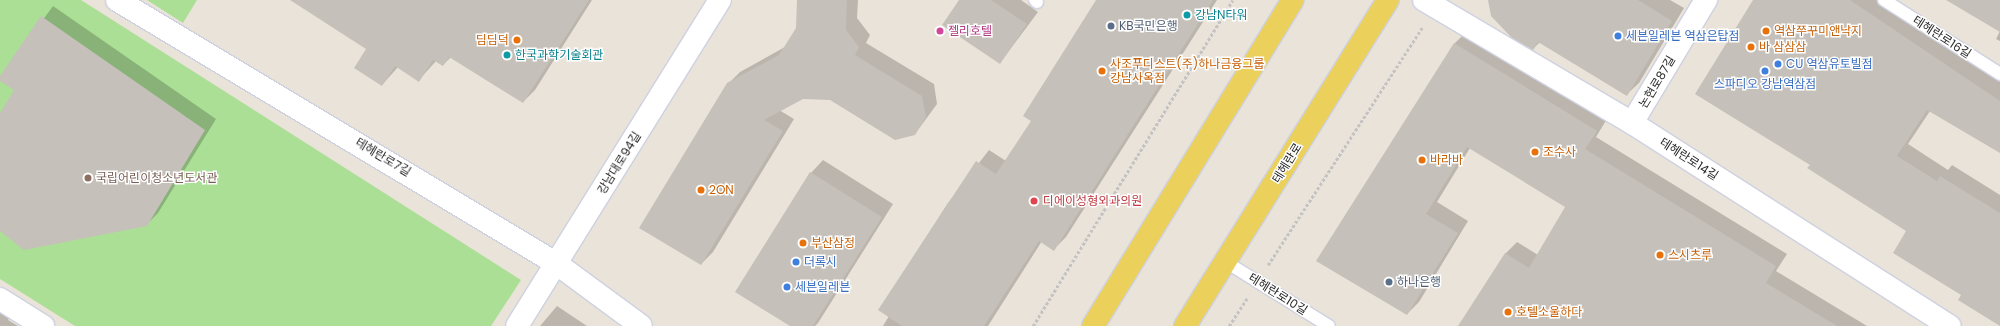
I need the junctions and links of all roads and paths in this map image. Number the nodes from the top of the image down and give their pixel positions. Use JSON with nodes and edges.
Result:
{"nodes":[{"id":1,"x":117,"y":0,"type":"edge"},
{"id":2,"x":720,"y":0,"type":"edge"},
{"id":3,"x":1233,"y":0,"type":"edge"},
{"id":4,"x":1293,"y":0,"type":"edge"},
{"id":5,"x":1388,"y":0,"type":"edge"},
{"id":6,"x":1706,"y":0,"type":"edge"},
{"id":7,"x":1884,"y":0,"type":"edge"},
{"id":8,"x":1430,"y":4,"type":"edge"},
{"id":9,"x":2000,"y":74,"type":"edge"},
{"id":10,"x":1632,"y":123,"type":"junction"},
{"id":11,"x":1226,"y":262,"type":"junction"},
{"id":12,"x":557,"y":264,"type":"junction"},
{"id":13,"x":1258,"y":282,"type":"junction"},
{"id":14,"x":0,"y":299,"type":"edge"},
{"id":15,"x":42,"y":326,"type":"edge"},
{"id":16,"x":517,"y":326,"type":"edge"},
{"id":17,"x":641,"y":326,"type":"edge"},
{"id":18,"x":1033,"y":326,"type":"edge"},
{"id":19,"x":1093,"y":326,"type":"edge"},
{"id":20,"x":1185,"y":326,"type":"edge"},
{"id":21,"x":1229,"y":326,"type":"edge"},
{"id":22,"x":1330,"y":326,"type":"edge"},
{"id":23,"x":1950,"y":326,"type":"edge"}],
"edges":[{"from":1,"to":12,"type":"street","name":"테헤란로7길"},
{"from":2,"to":12,"type":"street","name":"강남대로94길"},
{"from":3,"to":18,"type":"path"},
{"from":4,"to":19,"type":"main road"},
{"from":5,"to":11,"type":"main road","name":"테헤란로"},
{"from":6,"to":10,"type":"street","name":"논현로87길"},
{"from":7,"to":9,"type":"lane","name":"테헤란로16길"},
{"from":8,"to":10,"type":"street","name":"테헤란로14길"},
{"from":8,"to":13,"type":"path"},
{"from":10,"to":23,"type":"street","name":"테헤란로14길"},
{"from":11,"to":13,"type":"lane","name":"테헤란로10길"},
{"from":11,"to":20,"type":"main road","name":"테헤란로"},
{"from":12,"to":16,"type":"street","name":"강남대로94길"},
{"from":12,"to":17,"type":"street","name":"테헤란로7길"},
{"from":13,"to":21,"type":"path"},
{"from":13,"to":22,"type":"lane","name":"테헤란로10길"},
{"from":14,"to":15,"type":"street"}]}
